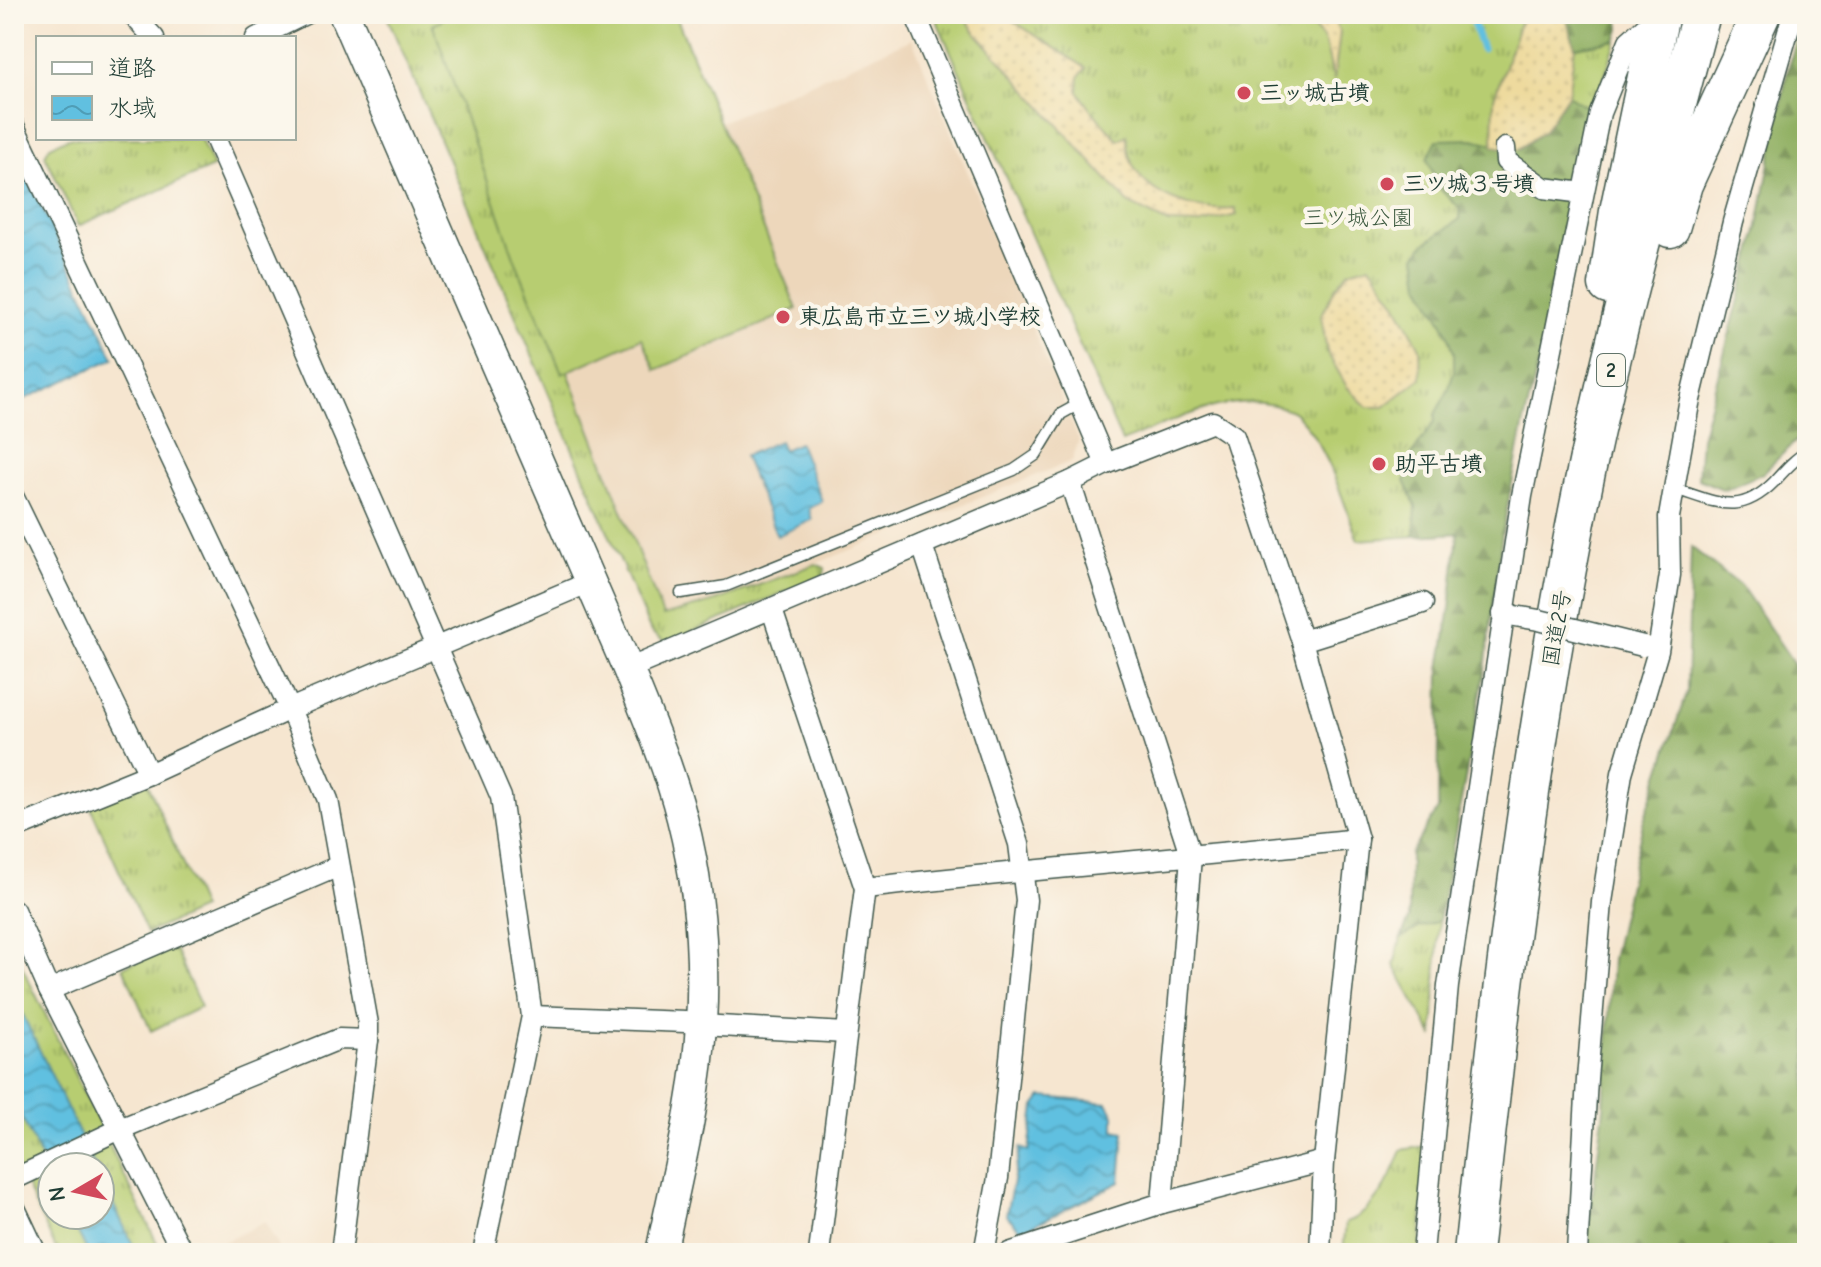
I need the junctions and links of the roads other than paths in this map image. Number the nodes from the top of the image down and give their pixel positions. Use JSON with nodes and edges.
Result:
{"nodes":[{"id":1,"x":132,"y":14,"type":"edge"},
{"id":2,"x":305,"y":14,"type":"edge"},
{"id":3,"x":344,"y":14,"type":"edge"},
{"id":4,"x":915,"y":14,"type":"edge"},
{"id":5,"x":1660,"y":14,"type":"edge"},
{"id":6,"x":1701,"y":14,"type":"edge"},
{"id":7,"x":1761,"y":14,"type":"edge"},
{"id":8,"x":1793,"y":14,"type":"edge"},
{"id":9,"x":152,"y":36,"type":"edge"},
{"id":10,"x":260,"y":36,"type":"edge"},
{"id":11,"x":14,"y":126,"type":"edge"},
{"id":12,"x":41,"y":140,"type":"edge"},
{"id":13,"x":216,"y":140,"type":"edge"},
{"id":14,"x":1505,"y":148,"type":"dead end"},
{"id":15,"x":20,"y":150,"type":"edge"},
{"id":16,"x":1583,"y":193,"type":"junction"},
{"id":17,"x":1081,"y":403,"type":"junction"},
{"id":18,"x":1807,"y":452,"type":"edge"},
{"id":19,"x":1106,"y":464,"type":"junction"},
{"id":20,"x":1070,"y":482,"type":"junction"},
{"id":21,"x":1675,"y":489,"type":"junction"},
{"id":22,"x":14,"y":498,"type":"edge"},
{"id":23,"x":922,"y":545,"type":"junction"},
{"id":24,"x":590,"y":582,"type":"junction"},
{"id":25,"x":681,"y":593,"type":"dead end"},
{"id":26,"x":1423,"y":603,"type":"dead end"},
{"id":27,"x":772,"y":610,"type":"junction"},
{"id":28,"x":1503,"y":614,"type":"junction"},
{"id":29,"x":1302,"y":641,"type":"junction"},
{"id":30,"x":1650,"y":648,"type":"junction"},
{"id":31,"x":436,"y":649,"type":"junction"},
{"id":32,"x":628,"y":669,"type":"junction"},
{"id":33,"x":290,"y":709,"type":"junction"},
{"id":34,"x":1539,"y":730,"type":"junction"},
{"id":35,"x":149,"y":774,"type":"junction"},
{"id":36,"x":14,"y":829,"type":"edge"},
{"id":37,"x":1358,"y":839,"type":"junction"},
{"id":38,"x":1191,"y":857,"type":"junction"},
{"id":39,"x":339,"y":866,"type":"junction"},
{"id":40,"x":1022,"y":870,"type":"junction"},
{"id":41,"x":865,"y":888,"type":"junction"},
{"id":42,"x":14,"y":910,"type":"edge"},
{"id":43,"x":49,"y":990,"type":"junction"},
{"id":44,"x":532,"y":1016,"type":"junction"},
{"id":45,"x":701,"y":1025,"type":"junction"},
{"id":46,"x":846,"y":1033,"type":"junction"},
{"id":47,"x":368,"y":1040,"type":"junction"},
{"id":48,"x":116,"y":1130,"type":"junction"},
{"id":49,"x":1486,"y":1139,"type":"junction"},
{"id":50,"x":1324,"y":1161,"type":"junction"},
{"id":51,"x":14,"y":1179,"type":"edge"},
{"id":52,"x":1162,"y":1203,"type":"junction"},
{"id":53,"x":14,"y":1206,"type":"edge"},
{"id":54,"x":1021,"y":1252,"type":"edge"},
{"id":55,"x":36,"y":1253,"type":"edge"},
{"id":56,"x":183,"y":1253,"type":"edge"},
{"id":57,"x":341,"y":1253,"type":"edge"},
{"id":58,"x":483,"y":1253,"type":"edge"},
{"id":59,"x":661,"y":1253,"type":"edge"},
{"id":60,"x":819,"y":1253,"type":"edge"},
{"id":61,"x":984,"y":1253,"type":"edge"},
{"id":62,"x":1320,"y":1253,"type":"edge"},
{"id":63,"x":1423,"y":1253,"type":"edge"},
{"id":64,"x":1466,"y":1253,"type":"edge"},
{"id":65,"x":1473,"y":1253,"type":"edge"},
{"id":66,"x":1484,"y":1253,"type":"edge"},
{"id":67,"x":1577,"y":1253,"type":"edge"}],
"edges":[{"from":1,"to":9,"type":"street"},
{"from":2,"to":10,"type":"street"},
{"from":3,"to":24,"type":"street"},
{"from":4,"to":17,"type":"street"},
{"from":5,"to":16,"type":"street"},
{"from":5,"to":34,"type":"highway"},
{"from":6,"to":34,"type":"highway","name":"国道2号","number":"2"},
{"from":7,"to":34,"type":"highway"},
{"from":8,"to":21,"type":"street"},
{"from":11,"to":15,"type":"street"},
{"from":12,"to":15,"type":"street"},
{"from":13,"to":31,"type":"street"},
{"from":14,"to":16,"type":"street"},
{"from":15,"to":33,"type":"street"},
{"from":16,"to":28,"type":"street"},
{"from":17,"to":19,"type":"street"},
{"from":17,"to":25,"type":"lane"},
{"from":18,"to":21,"type":"lane"},
{"from":19,"to":20,"type":"street"},
{"from":19,"to":29,"type":"street"},
{"from":20,"to":23,"type":"street"},
{"from":20,"to":38,"type":"street"},
{"from":21,"to":30,"type":"street"},
{"from":22,"to":35,"type":"street"},
{"from":23,"to":27,"type":"street"},
{"from":23,"to":40,"type":"street"},
{"from":24,"to":31,"type":"street"},
{"from":24,"to":32,"type":"street"},
{"from":26,"to":29,"type":"street"},
{"from":27,"to":32,"type":"street"},
{"from":27,"to":41,"type":"street"},
{"from":28,"to":30,"type":"street","bridge":true},
{"from":28,"to":63,"type":"street"},
{"from":29,"to":37,"type":"street"},
{"from":30,"to":67,"type":"street"},
{"from":31,"to":33,"type":"street"},
{"from":31,"to":44,"type":"street"},
{"from":32,"to":45,"type":"street"},
{"from":33,"to":35,"type":"street"},
{"from":33,"to":39,"type":"street"},
{"from":34,"to":49,"type":"highway","name":"国道2号","number":"2"},
{"from":35,"to":36,"type":"street"},
{"from":37,"to":38,"type":"street"},
{"from":37,"to":50,"type":"street"},
{"from":38,"to":40,"type":"street"},
{"from":38,"to":52,"type":"street"},
{"from":39,"to":43,"type":"street"},
{"from":39,"to":47,"type":"street"},
{"from":40,"to":41,"type":"street"},
{"from":40,"to":61,"type":"street"},
{"from":41,"to":46,"type":"street"},
{"from":42,"to":43,"type":"street"},
{"from":43,"to":48,"type":"street"},
{"from":44,"to":45,"type":"street"},
{"from":44,"to":58,"type":"street"},
{"from":45,"to":46,"type":"street"},
{"from":45,"to":59,"type":"street"},
{"from":46,"to":60,"type":"street"},
{"from":47,"to":48,"type":"street"},
{"from":47,"to":57,"type":"street"},
{"from":48,"to":51,"type":"street"},
{"from":48,"to":56,"type":"street"},
{"from":49,"to":64,"type":"highway"},
{"from":49,"to":65,"type":"highway","name":"国道2号","number":"2"},
{"from":49,"to":66,"type":"highway"},
{"from":50,"to":52,"type":"street"},
{"from":50,"to":62,"type":"street"},
{"from":52,"to":54,"type":"street"},
{"from":53,"to":55,"type":"street"}]}
